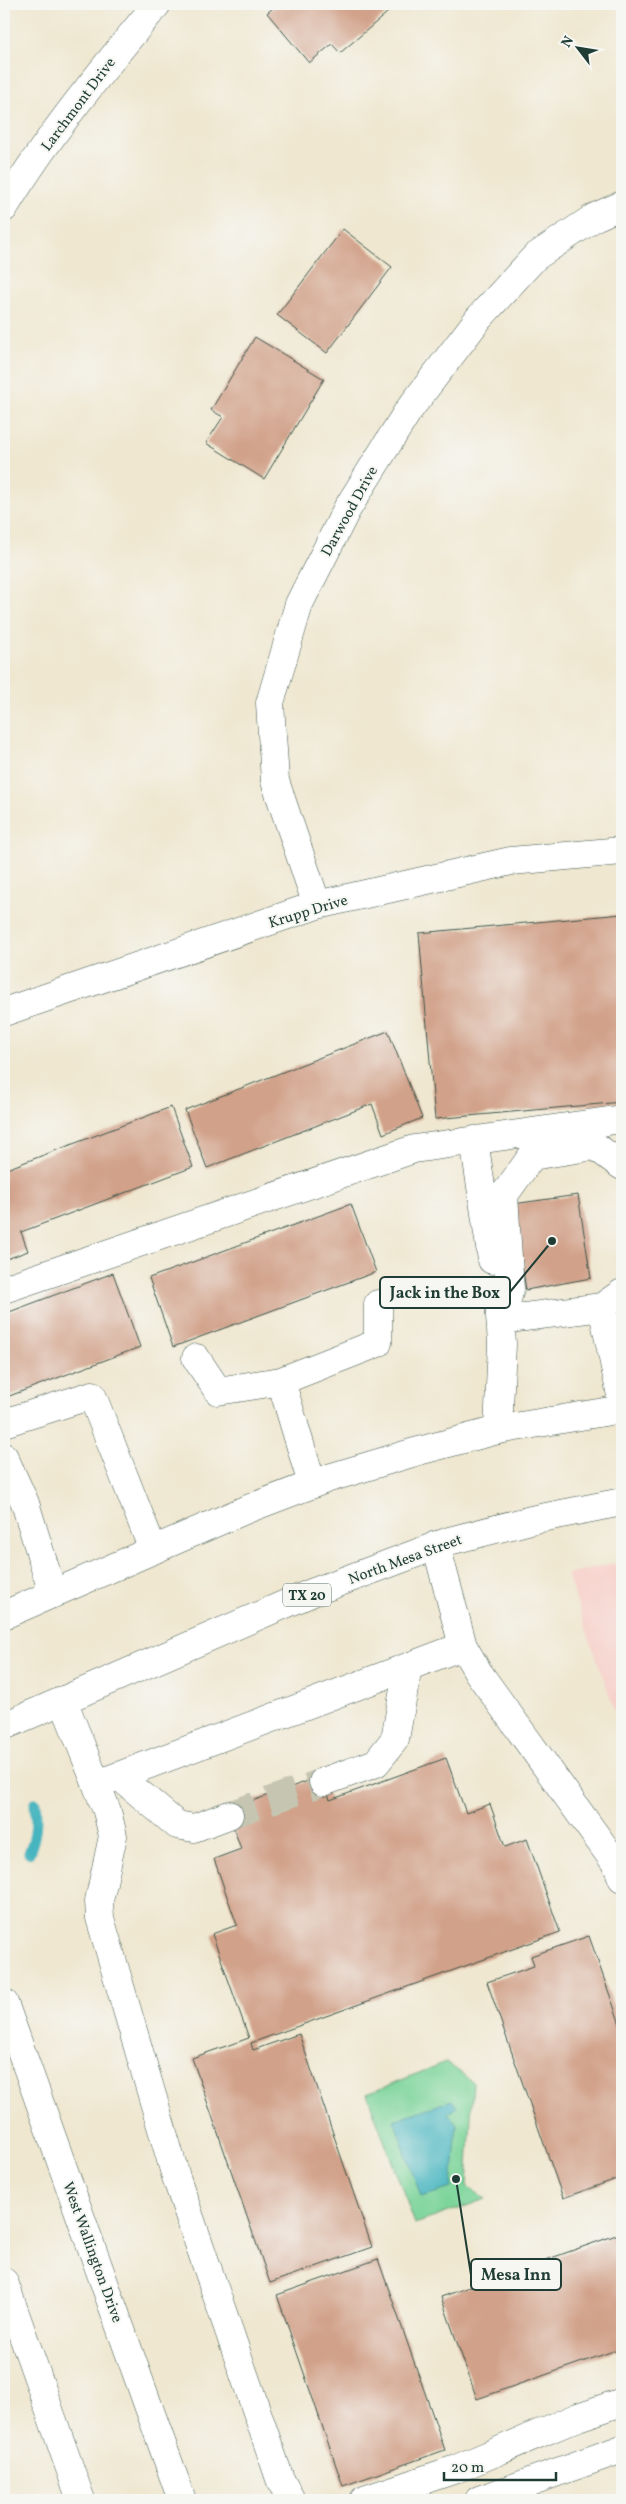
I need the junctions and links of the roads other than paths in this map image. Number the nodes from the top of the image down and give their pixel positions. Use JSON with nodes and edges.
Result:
{"nodes":[{"id":1,"x":158,"y":4,"type":"edge"},
{"id":2,"x":622,"y":205,"type":"edge"},
{"id":3,"x":4,"y":208,"type":"edge"},
{"id":4,"x":622,"y":851,"type":"edge"},
{"id":5,"x":317,"y":905,"type":"junction"},
{"id":6,"x":4,"y":1012,"type":"edge"},
{"id":7,"x":622,"y":1119,"type":"edge"},
{"id":8,"x":474,"y":1140,"type":"junction"},
{"id":9,"x":622,"y":1166,"type":"edge"},
{"id":10,"x":4,"y":1289,"type":"edge"},
{"id":11,"x":612,"y":1300,"type":"edge"},
{"id":12,"x":378,"y":1304,"type":"dead end"},
{"id":13,"x":501,"y":1320,"type":"junction"},
{"id":14,"x":196,"y":1358,"type":"dead end"},
{"id":15,"x":281,"y":1381,"type":"junction"},
{"id":16,"x":622,"y":1400,"type":"edge"},
{"id":17,"x":622,"y":1409,"type":"edge"},
{"id":18,"x":4,"y":1423,"type":"edge"},
{"id":19,"x":498,"y":1430,"type":"junction"},
{"id":20,"x":4,"y":1457,"type":"edge"},
{"id":21,"x":312,"y":1484,"type":"junction"},
{"id":22,"x":622,"y":1502,"type":"edge"},
{"id":23,"x":436,"y":1545,"type":"junction"},
{"id":24,"x":153,"y":1550,"type":"junction"},
{"id":25,"x":54,"y":1594,"type":"junction"},
{"id":26,"x":4,"y":1615,"type":"edge"},
{"id":27,"x":463,"y":1646,"type":"junction"},
{"id":28,"x":408,"y":1667,"type":"junction"},
{"id":29,"x":63,"y":1700,"type":"junction"},
{"id":30,"x":4,"y":1726,"type":"edge"},
{"id":31,"x":108,"y":1780,"type":"junction"},
{"id":32,"x":323,"y":1782,"type":"tunnel mouth"},
{"id":33,"x":229,"y":1816,"type":"tunnel mouth"},
{"id":34,"x":622,"y":1878,"type":"edge"},
{"id":35,"x":5,"y":2011,"type":"edge"},
{"id":36,"x":4,"y":2282,"type":"edge"},
{"id":37,"x":622,"y":2402,"type":"edge"},
{"id":38,"x":622,"y":2449,"type":"edge"},
{"id":39,"x":81,"y":2500,"type":"edge"},
{"id":40,"x":182,"y":2500,"type":"edge"},
{"id":41,"x":291,"y":2500,"type":"edge"},
{"id":42,"x":364,"y":2500,"type":"edge"},
{"id":43,"x":479,"y":2500,"type":"edge"}],
"edges":[{"from":1,"to":3,"type":"street","name":"Larchmont Drive"},
{"from":2,"to":5,"type":"street","name":"Darwood Drive"},
{"from":4,"to":5,"type":"street","name":"Krupp Drive"},
{"from":5,"to":6,"type":"street","name":"Krupp Drive"},
{"from":7,"to":8,"type":"street"},
{"from":8,"to":10,"type":"street"},
{"from":8,"to":13,"type":"street"},
{"from":9,"to":13,"type":"street"},
{"from":11,"to":13,"type":"street"},
{"from":11,"to":16,"type":"street"},
{"from":12,"to":15,"type":"street"},
{"from":13,"to":19,"type":"street"},
{"from":14,"to":15,"type":"street"},
{"from":15,"to":21,"type":"street"},
{"from":17,"to":19,"type":"street"},
{"from":18,"to":24,"type":"street"},
{"from":19,"to":21,"type":"street"},
{"from":20,"to":25,"type":"street"},
{"from":21,"to":24,"type":"street"},
{"from":22,"to":23,"type":"street","name":"North Mesa Street","number":"TX 20"},
{"from":23,"to":27,"type":"street"},
{"from":23,"to":29,"type":"street","name":"North Mesa Street","number":"TX 20"},
{"from":24,"to":25,"type":"street"},
{"from":25,"to":26,"type":"street"},
{"from":27,"to":28,"type":"street"},
{"from":27,"to":34,"type":"street"},
{"from":28,"to":31,"type":"street"},
{"from":28,"to":32,"type":"street"},
{"from":29,"to":30,"type":"street","name":"North Mesa Street","number":"TX 20"},
{"from":29,"to":31,"type":"street"},
{"from":31,"to":33,"type":"street"},
{"from":31,"to":41,"type":"street"},
{"from":35,"to":40,"type":"street","name":"West Wallington Drive"},
{"from":36,"to":39,"type":"street"},
{"from":37,"to":42,"type":"street"},
{"from":38,"to":43,"type":"street"}]}
